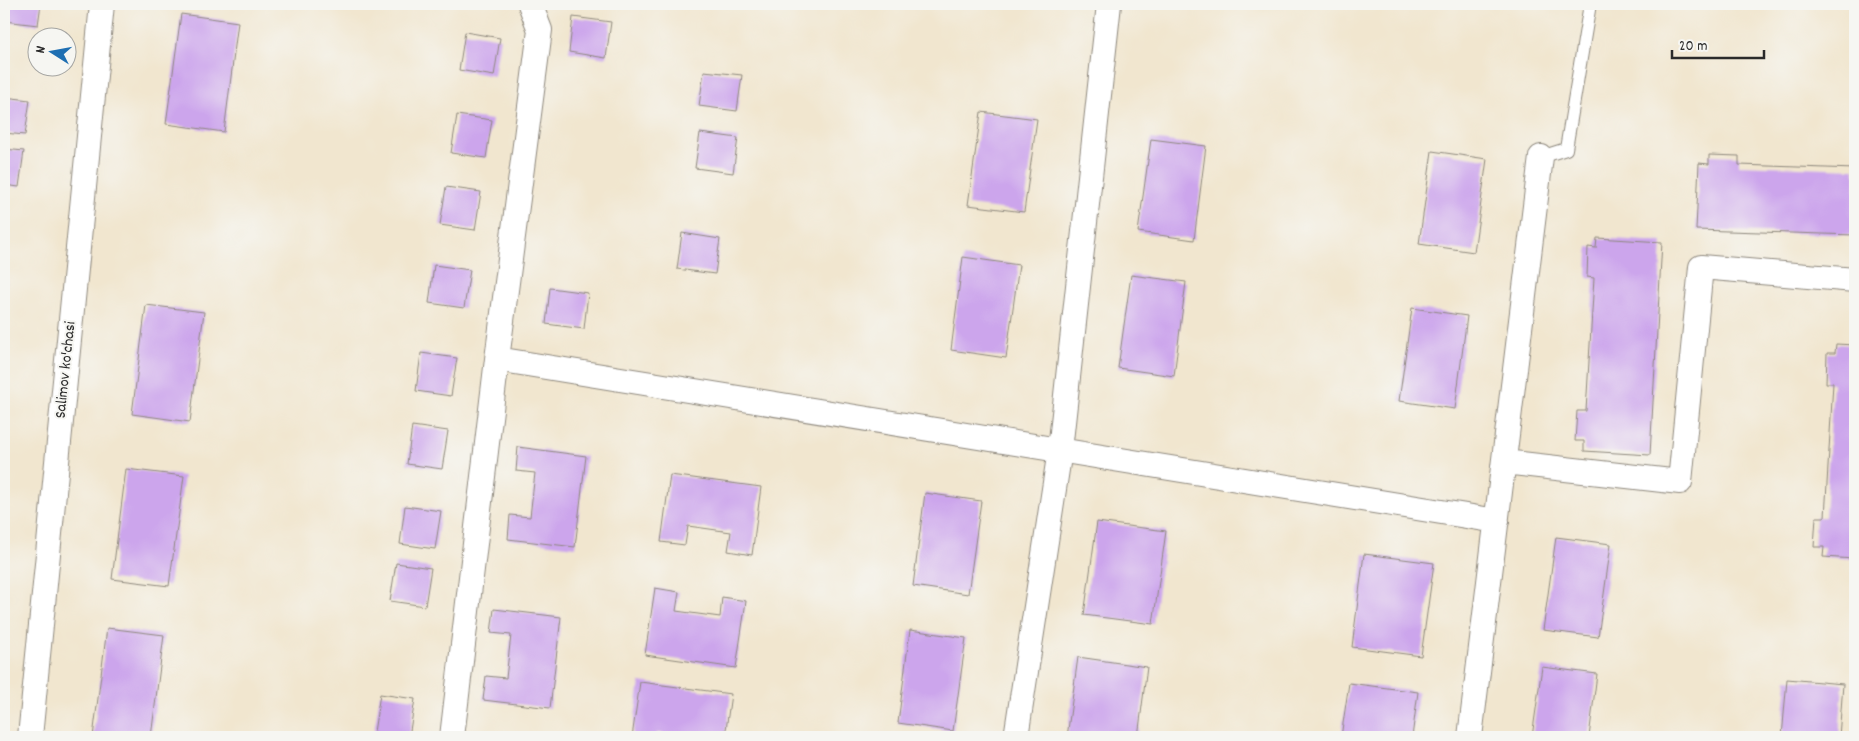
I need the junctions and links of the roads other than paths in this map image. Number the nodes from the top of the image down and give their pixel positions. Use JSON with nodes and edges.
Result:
{"nodes":[{"id":1,"x":102,"y":4,"type":"edge"},
{"id":2,"x":530,"y":4,"type":"edge"},
{"id":3,"x":1110,"y":4,"type":"edge"},
{"id":4,"x":1590,"y":4,"type":"edge"},
{"id":5,"x":1541,"y":157,"type":"joint"},
{"id":6,"x":1855,"y":280,"type":"edge"},
{"id":7,"x":497,"y":359,"type":"junction"},
{"id":8,"x":1060,"y":450,"type":"junction"},
{"id":9,"x":1504,"y":462,"type":"junction"},
{"id":10,"x":1497,"y":521,"type":"junction"},
{"id":11,"x":30,"y":737,"type":"edge"},
{"id":12,"x":452,"y":737,"type":"edge"},
{"id":13,"x":1016,"y":737,"type":"edge"},
{"id":14,"x":1470,"y":737,"type":"edge"}],
"edges":[{"from":1,"to":11,"type":"street","name":"Salimov ko'chasi"},
{"from":2,"to":7,"type":"street"},
{"from":3,"to":8,"type":"street"},
{"from":4,"to":5,"type":"lane"},
{"from":5,"to":9,"type":"street"},
{"from":6,"to":9,"type":"street"},
{"from":7,"to":8,"type":"street"},
{"from":7,"to":12,"type":"street"},
{"from":8,"to":10,"type":"street"},
{"from":8,"to":13,"type":"street"},
{"from":9,"to":10,"type":"street"},
{"from":10,"to":14,"type":"street"}]}
